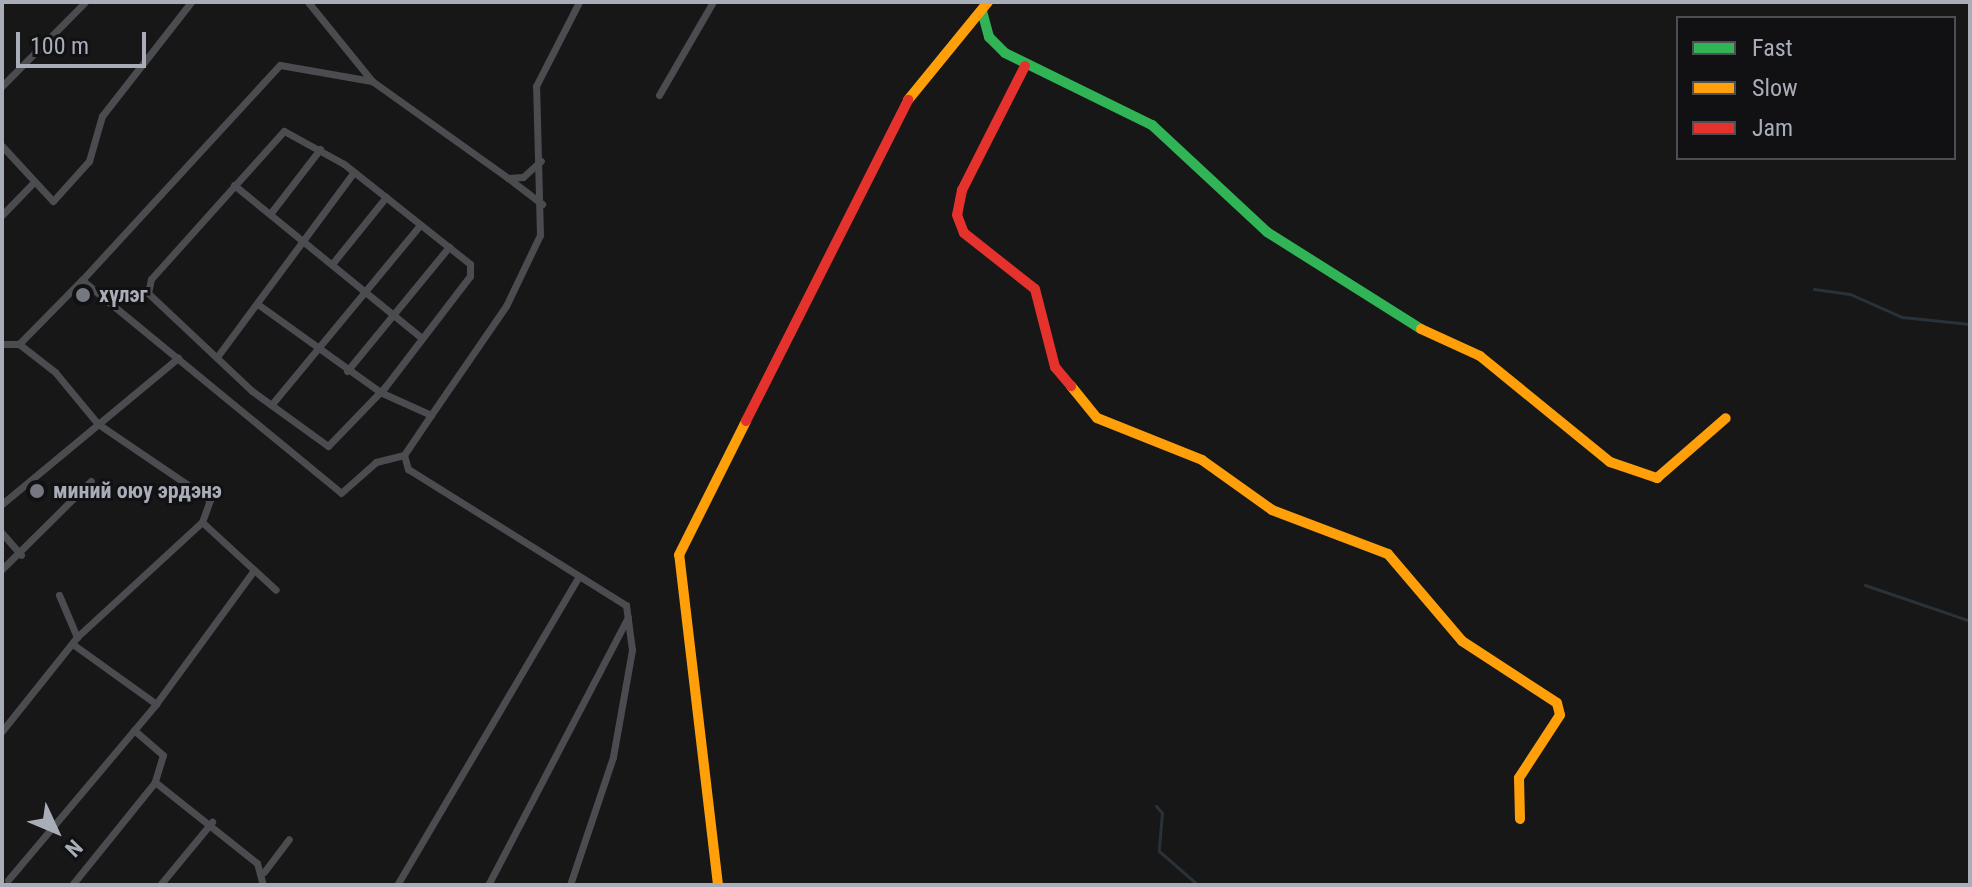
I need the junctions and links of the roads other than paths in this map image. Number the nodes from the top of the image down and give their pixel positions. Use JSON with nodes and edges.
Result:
{"nodes":[{"id":1,"x":85,"y":2,"type":"edge"},
{"id":2,"x":191,"y":2,"type":"edge"},
{"id":3,"x":308,"y":2,"type":"edge"},
{"id":4,"x":579,"y":2,"type":"edge"},
{"id":5,"x":713,"y":2,"type":"edge"},
{"id":6,"x":985,"y":7,"type":"edge"},
{"id":7,"x":1025,"y":66,"type":"junction"},
{"id":8,"x":372,"y":81,"type":"junction"},
{"id":9,"x":2,"y":86,"type":"edge"},
{"id":10,"x":659,"y":95,"type":"dead end"},
{"id":11,"x":2,"y":146,"type":"edge"},
{"id":12,"x":320,"y":149,"type":"junction"},
{"id":13,"x":541,"y":161,"type":"junction"},
{"id":14,"x":354,"y":172,"type":"junction"},
{"id":15,"x":508,"y":178,"type":"junction"},
{"id":16,"x":33,"y":183,"type":"junction"},
{"id":17,"x":234,"y":185,"type":"junction"},
{"id":18,"x":386,"y":197,"type":"junction"},
{"id":19,"x":542,"y":204,"type":"junction"},
{"id":20,"x":270,"y":214,"type":"junction"},
{"id":21,"x":2,"y":215,"type":"edge"},
{"id":22,"x":420,"y":225,"type":"junction"},
{"id":23,"x":303,"y":240,"type":"junction"},
{"id":24,"x":449,"y":247,"type":"junction"},
{"id":25,"x":332,"y":264,"type":"junction"},
{"id":26,"x":82,"y":280,"type":"junction"},
{"id":27,"x":364,"y":291,"type":"junction"},
{"id":28,"x":259,"y":305,"type":"junction"},
{"id":29,"x":394,"y":314,"type":"junction"},
{"id":30,"x":419,"y":336,"type":"junction"},
{"id":31,"x":2,"y":344,"type":"edge"},
{"id":32,"x":19,"y":344,"type":"junction"},
{"id":33,"x":319,"y":351,"type":"junction"},
{"id":34,"x":217,"y":357,"type":"junction"},
{"id":35,"x":178,"y":358,"type":"junction"},
{"id":36,"x":347,"y":371,"type":"junction"},
{"id":37,"x":380,"y":392,"type":"junction"},
{"id":38,"x":272,"y":404,"type":"junction"},
{"id":39,"x":431,"y":415,"type":"junction"},
{"id":40,"x":1726,"y":418,"type":"dead end"},
{"id":41,"x":98,"y":424,"type":"junction"},
{"id":42,"x":404,"y":455,"type":"junction"},
{"id":43,"x":91,"y":481,"type":"dead end"},
{"id":44,"x":2,"y":504,"type":"edge"},
{"id":45,"x":202,"y":522,"type":"junction"},
{"id":46,"x":2,"y":533,"type":"edge"},
{"id":47,"x":21,"y":555,"type":"junction"},
{"id":48,"x":2,"y":569,"type":"edge"},
{"id":49,"x":254,"y":570,"type":"junction"},
{"id":50,"x":578,"y":578,"type":"junction"},
{"id":51,"x":276,"y":590,"type":"dead end"},
{"id":52,"x":59,"y":595,"type":"dead end"},
{"id":53,"x":628,"y":617,"type":"junction"},
{"id":54,"x":76,"y":641,"type":"junction"},
{"id":55,"x":156,"y":704,"type":"junction"},
{"id":56,"x":134,"y":730,"type":"junction"},
{"id":57,"x":2,"y":731,"type":"edge"},
{"id":58,"x":155,"y":782,"type":"junction"},
{"id":59,"x":1520,"y":819,"type":"dead end"},
{"id":60,"x":212,"y":822,"type":"junction"},
{"id":61,"x":289,"y":839,"type":"dead end"},
{"id":62,"x":264,"y":872,"type":"junction"},
{"id":63,"x":8,"y":881,"type":"edge"},
{"id":64,"x":571,"y":884,"type":"edge"},
{"id":65,"x":72,"y":885,"type":"edge"},
{"id":66,"x":160,"y":885,"type":"edge"},
{"id":67,"x":263,"y":885,"type":"edge"},
{"id":68,"x":397,"y":885,"type":"edge"},
{"id":69,"x":488,"y":885,"type":"edge"},
{"id":70,"x":718,"y":885,"type":"edge"}],
"edges":[{"from":1,"to":9,"type":"street"},
{"from":2,"to":16,"type":"street"},
{"from":3,"to":8,"type":"street"},
{"from":4,"to":13,"type":"street"},
{"from":5,"to":10,"type":"street"},
{"from":6,"to":7,"type":"street"},
{"from":6,"to":70,"type":"street"},
{"from":7,"to":40,"type":"street"},
{"from":7,"to":59,"type":"street"},
{"from":8,"to":15,"type":"street"},
{"from":8,"to":26,"type":"street"},
{"from":11,"to":16,"type":"street"},
{"from":12,"to":14,"type":"street"},
{"from":12,"to":17,"type":"street"},
{"from":12,"to":20,"type":"street"},
{"from":13,"to":15,"type":"street"},
{"from":13,"to":19,"type":"street"},
{"from":14,"to":18,"type":"street"},
{"from":14,"to":23,"type":"street"},
{"from":15,"to":19,"type":"street"},
{"from":16,"to":21,"type":"street"},
{"from":17,"to":20,"type":"street"},
{"from":17,"to":34,"type":"street"},
{"from":18,"to":22,"type":"street"},
{"from":18,"to":25,"type":"street"},
{"from":19,"to":39,"type":"street"},
{"from":20,"to":23,"type":"street"},
{"from":22,"to":24,"type":"street"},
{"from":22,"to":27,"type":"street"},
{"from":23,"to":25,"type":"street"},
{"from":23,"to":28,"type":"street"},
{"from":24,"to":29,"type":"street"},
{"from":24,"to":30,"type":"street"},
{"from":25,"to":27,"type":"street"},
{"from":26,"to":32,"type":"street"},
{"from":26,"to":35,"type":"street"},
{"from":27,"to":29,"type":"street"},
{"from":27,"to":33,"type":"street"},
{"from":28,"to":33,"type":"street"},
{"from":28,"to":34,"type":"street"},
{"from":29,"to":30,"type":"street"},
{"from":29,"to":36,"type":"street"},
{"from":30,"to":37,"type":"street"},
{"from":31,"to":32,"type":"street"},
{"from":32,"to":41,"type":"street"},
{"from":33,"to":36,"type":"street"},
{"from":33,"to":38,"type":"street"},
{"from":34,"to":38,"type":"street"},
{"from":35,"to":41,"type":"street"},
{"from":35,"to":42,"type":"street"},
{"from":36,"to":37,"type":"street"},
{"from":37,"to":38,"type":"street"},
{"from":37,"to":39,"type":"street"},
{"from":39,"to":42,"type":"street"},
{"from":41,"to":44,"type":"street"},
{"from":41,"to":45,"type":"street"},
{"from":42,"to":50,"type":"street"},
{"from":43,"to":47,"type":"street"},
{"from":45,"to":49,"type":"street"},
{"from":45,"to":54,"type":"street"},
{"from":46,"to":47,"type":"street"},
{"from":47,"to":48,"type":"street"},
{"from":49,"to":51,"type":"street"},
{"from":49,"to":55,"type":"street"},
{"from":50,"to":53,"type":"street"},
{"from":50,"to":68,"type":"street"},
{"from":52,"to":54,"type":"street"},
{"from":53,"to":64,"type":"street"},
{"from":53,"to":69,"type":"street"},
{"from":54,"to":55,"type":"street"},
{"from":54,"to":57,"type":"street"},
{"from":55,"to":56,"type":"street"},
{"from":56,"to":58,"type":"street"},
{"from":56,"to":63,"type":"street"},
{"from":58,"to":60,"type":"street"},
{"from":58,"to":65,"type":"street"},
{"from":60,"to":62,"type":"street"},
{"from":60,"to":66,"type":"street"},
{"from":61,"to":62,"type":"street"},
{"from":62,"to":67,"type":"street"}]}
